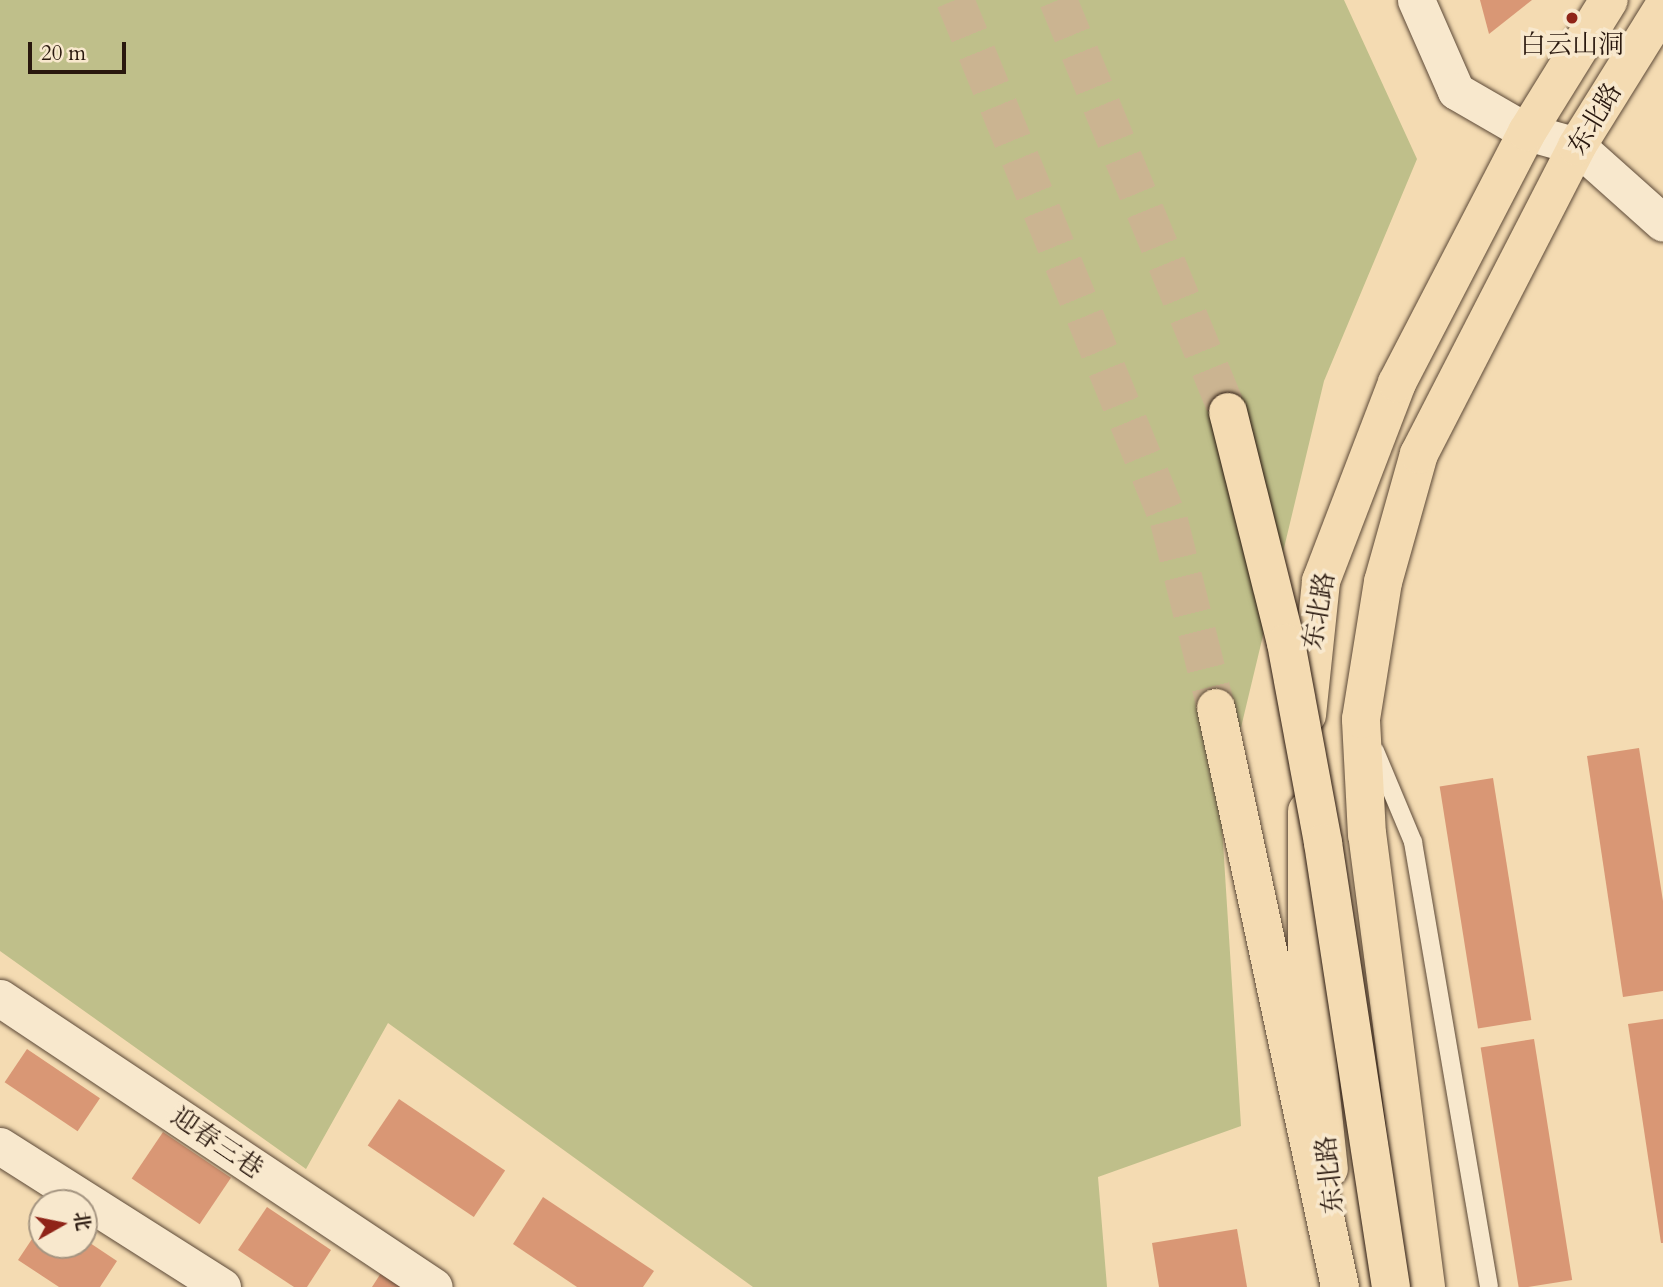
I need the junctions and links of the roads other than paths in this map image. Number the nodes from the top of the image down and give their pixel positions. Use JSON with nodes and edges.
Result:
{"nodes":[{"id":1,"x":1416,"y":0,"type":"edge"},
{"id":2,"x":1609,"y":0,"type":"edge"},
{"id":3,"x":1663,"y":8,"type":"edge"},
{"id":4,"x":1527,"y":132,"type":"junction"},
{"id":5,"x":1577,"y":146,"type":"junction"},
{"id":6,"x":1663,"y":223,"type":"edge"},
{"id":7,"x":1228,"y":412,"type":"tunnel mouth"},
{"id":8,"x":1216,"y":708,"type":"tunnel mouth"},
{"id":9,"x":1361,"y":719,"type":"junction"},
{"id":10,"x":0,"y":998,"type":"edge"},
{"id":11,"x":0,"y":1146,"type":"edge"},
{"id":12,"x":222,"y":1287,"type":"edge"},
{"id":13,"x":434,"y":1287,"type":"edge"},
{"id":14,"x":1341,"y":1287,"type":"edge"},
{"id":15,"x":1391,"y":1287,"type":"edge"},
{"id":16,"x":1426,"y":1287,"type":"edge"},
{"id":17,"x":1489,"y":1287,"type":"edge"}],
"edges":[{"from":1,"to":4,"type":"street"},
{"from":2,"to":4,"type":"main road","name":"东北路"},
{"from":3,"to":5,"type":"main road","name":"东北路"},
{"from":4,"to":5,"type":"street"},
{"from":4,"to":14,"type":"main road","name":"东北路"},
{"from":5,"to":6,"type":"street"},
{"from":5,"to":9,"type":"main road","name":"东北路"},
{"from":7,"to":15,"type":"main road","bridge":true},
{"from":8,"to":14,"type":"main road"},
{"from":9,"to":16,"type":"main road","name":"东北路"},
{"from":9,"to":17,"type":"lane"},
{"from":10,"to":13,"type":"street","name":"迎春三巷"},
{"from":11,"to":12,"type":"street"}]}
